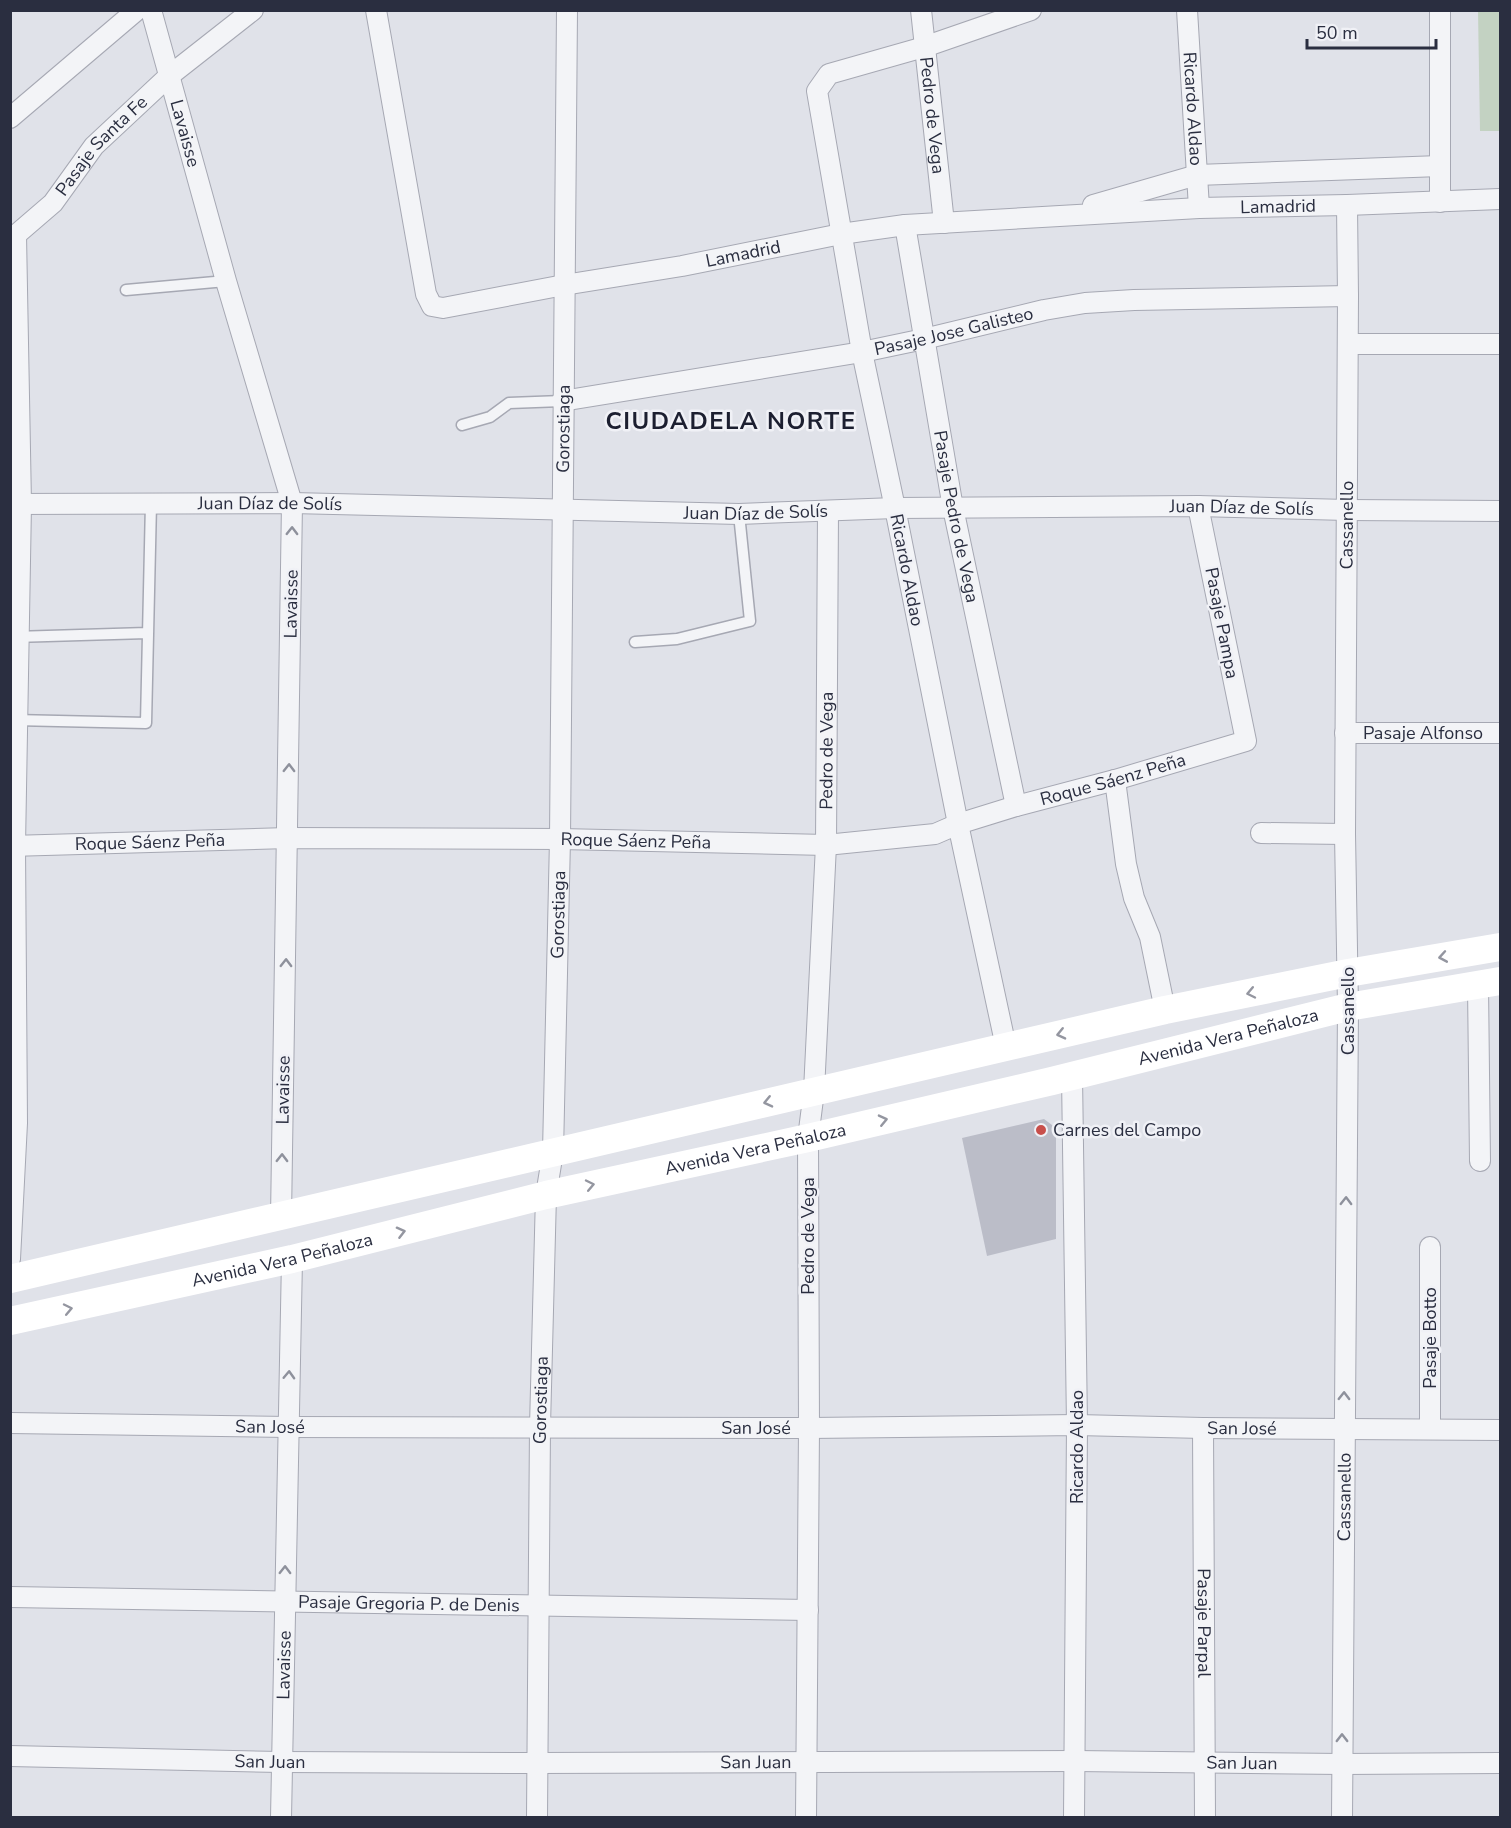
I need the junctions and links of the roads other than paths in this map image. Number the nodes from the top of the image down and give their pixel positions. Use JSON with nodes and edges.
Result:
{"nodes":[{"id":1,"x":137,"y":10,"type":"edge"},
{"id":2,"x":151,"y":10,"type":"edge"},
{"id":3,"x":254,"y":10,"type":"edge"},
{"id":4,"x":376,"y":10,"type":"edge"},
{"id":5,"x":567,"y":10,"type":"edge"},
{"id":6,"x":921,"y":10,"type":"edge"},
{"id":7,"x":1031,"y":10,"type":"edge"},
{"id":8,"x":1187,"y":10,"type":"edge"},
{"id":9,"x":1440,"y":10,"type":"edge"},
{"id":10,"x":924,"y":47,"type":"junction"},
{"id":11,"x":169,"y":76,"type":"junction"},
{"id":12,"x":10,"y":118,"type":"edge"},
{"id":13,"x":1440,"y":166,"type":"junction"},
{"id":14,"x":1197,"y":175,"type":"junction"},
{"id":15,"x":1500,"y":199,"type":"edge"},
{"id":16,"x":1440,"y":202,"type":"junction"},
{"id":17,"x":1347,"y":205,"type":"junction"},
{"id":18,"x":1198,"y":208,"type":"junction"},
{"id":19,"x":1058,"y":216,"type":"junction"},
{"id":20,"x":944,"y":223,"type":"junction"},
{"id":21,"x":904,"y":225,"type":"junction"},
{"id":22,"x":841,"y":234,"type":"junction"},
{"id":23,"x":13,"y":237,"type":"edge"},
{"id":24,"x":226,"y":280,"type":"junction"},
{"id":25,"x":564,"y":285,"type":"junction"},
{"id":26,"x":126,"y":290,"type":"dead end"},
{"id":27,"x":1348,"y":296,"type":"junction"},
{"id":28,"x":924,"y":339,"type":"junction"},
{"id":29,"x":1348,"y":344,"type":"junction"},
{"id":30,"x":1500,"y":344,"type":"edge"},
{"id":31,"x":862,"y":352,"type":"junction"},
{"id":32,"x":562,"y":401,"type":"junction"},
{"id":33,"x":462,"y":425,"type":"dead end"},
{"id":34,"x":150,"y":503,"type":"junction"},
{"id":35,"x":292,"y":503,"type":"junction"},
{"id":36,"x":16,"y":504,"type":"edge"},
{"id":37,"x":1198,"y":506,"type":"junction"},
{"id":38,"x":895,"y":508,"type":"junction"},
{"id":39,"x":953,"y":508,"type":"junction"},
{"id":40,"x":562,"y":509,"type":"junction"},
{"id":41,"x":1347,"y":510,"type":"junction"},
{"id":42,"x":828,"y":511,"type":"junction"},
{"id":43,"x":1500,"y":511,"type":"edge"},
{"id":44,"x":739,"y":514,"type":"junction"},
{"id":45,"x":147,"y":633,"type":"junction"},
{"id":46,"x":15,"y":637,"type":"edge"},
{"id":47,"x":635,"y":642,"type":"dead end"},
{"id":48,"x":14,"y":720,"type":"edge"},
{"id":49,"x":1345,"y":733,"type":"junction"},
{"id":50,"x":1500,"y":733,"type":"edge"},
{"id":51,"x":1246,"y":741,"type":"joint"},
{"id":52,"x":1115,"y":780,"type":"junction"},
{"id":53,"x":1016,"y":806,"type":"junction"},
{"id":54,"x":958,"y":824,"type":"junction"},
{"id":55,"x":1261,"y":833,"type":"dead end"},
{"id":56,"x":1345,"y":834,"type":"junction"},
{"id":57,"x":288,"y":838,"type":"junction"},
{"id":58,"x":560,"y":838,"type":"junction"},
{"id":59,"x":826,"y":845,"type":"junction"},
{"id":60,"x":13,"y":846,"type":"edge"},
{"id":61,"x":1500,"y":947,"type":"edge"},
{"id":62,"x":1348,"y":973,"type":"junction"},
{"id":63,"x":1489,"y":983,"type":"edge"},
{"id":64,"x":1348,"y":1007,"type":"junction"},
{"id":65,"x":1165,"y":1010,"type":"junction"},
{"id":66,"x":1006,"y":1047,"type":"junction"},
{"id":67,"x":1072,"y":1076,"type":"junction"},
{"id":68,"x":814,"y":1091,"type":"junction"},
{"id":69,"x":14,"y":1123,"type":"edge"},
{"id":70,"x":808,"y":1138,"type":"junction"},
{"id":71,"x":553,"y":1152,"type":"junction"},
{"id":72,"x":1480,"y":1161,"type":"dead end"},
{"id":73,"x":546,"y":1195,"type":"junction"},
{"id":74,"x":281,"y":1217,"type":"junction"},
{"id":75,"x":1430,"y":1247,"type":"dead end"},
{"id":76,"x":10,"y":1259,"type":"edge"},
{"id":77,"x":292,"y":1259,"type":"junction"},
{"id":78,"x":10,"y":1279,"type":"edge"},
{"id":79,"x":10,"y":1321,"type":"edge"},
{"id":80,"x":10,"y":1423,"type":"edge"},
{"id":81,"x":1077,"y":1425,"type":"junction"},
{"id":82,"x":540,"y":1426,"type":"junction"},
{"id":83,"x":288,"y":1427,"type":"junction"},
{"id":84,"x":809,"y":1428,"type":"junction"},
{"id":85,"x":1203,"y":1428,"type":"junction"},
{"id":86,"x":1344,"y":1430,"type":"junction"},
{"id":87,"x":1431,"y":1430,"type":"junction"},
{"id":88,"x":1500,"y":1430,"type":"edge"},
{"id":89,"x":10,"y":1597,"type":"edge"},
{"id":90,"x":284,"y":1602,"type":"junction"},
{"id":91,"x":538,"y":1605,"type":"junction"},
{"id":92,"x":808,"y":1610,"type":"junction"},
{"id":93,"x":10,"y":1756,"type":"edge"},
{"id":94,"x":1075,"y":1761,"type":"junction"},
{"id":95,"x":281,"y":1762,"type":"junction"},
{"id":96,"x":1204,"y":1762,"type":"junction"},
{"id":97,"x":537,"y":1763,"type":"junction"},
{"id":98,"x":806,"y":1763,"type":"junction"},
{"id":99,"x":1500,"y":1763,"type":"edge"},
{"id":100,"x":1342,"y":1764,"type":"junction"},
{"id":101,"x":281,"y":1818,"type":"edge"},
{"id":102,"x":537,"y":1818,"type":"edge"},
{"id":103,"x":806,"y":1818,"type":"edge"},
{"id":104,"x":1074,"y":1818,"type":"edge"},
{"id":105,"x":1205,"y":1818,"type":"edge"},
{"id":106,"x":1342,"y":1818,"type":"edge"}],
"edges":[{"from":1,"to":12,"type":"street"},
{"from":2,"to":11,"type":"street","name":"Lavaisse"},
{"from":3,"to":11,"type":"street","name":"Pasaje Santa Fe"},
{"from":4,"to":25,"type":"street","name":"Lamadrid"},
{"from":5,"to":25,"type":"street","name":"Gorostiaga"},
{"from":6,"to":10,"type":"street","name":"Pedro de Vega"},
{"from":7,"to":10,"type":"street"},
{"from":8,"to":14,"type":"street","name":"Ricardo Aldao"},
{"from":9,"to":13,"type":"street"},
{"from":10,"to":20,"type":"street","name":"Pedro de Vega"},
{"from":10,"to":22,"type":"street","name":"Ricardo Aldao"},
{"from":11,"to":23,"type":"street","name":"Pasaje Santa Fe"},
{"from":11,"to":24,"type":"street","name":"Lavaisse"},
{"from":13,"to":14,"type":"street","name":"Lamadrid"},
{"from":13,"to":16,"type":"street"},
{"from":14,"to":18,"type":"street","name":"Ricardo Aldao"},
{"from":14,"to":19,"type":"street","name":"Lamadrid"},
{"from":15,"to":16,"type":"street","name":"Lamadrid"},
{"from":16,"to":17,"type":"street","name":"Lamadrid"},
{"from":17,"to":18,"type":"street","name":"Lamadrid"},
{"from":17,"to":27,"type":"street","name":"Cassanello"},
{"from":18,"to":19,"type":"street","name":"Lamadrid"},
{"from":19,"to":20,"type":"street","name":"Lamadrid"},
{"from":20,"to":21,"type":"street","name":"Lamadrid"},
{"from":21,"to":22,"type":"street","name":"Lamadrid"},
{"from":21,"to":28,"type":"street","name":"Pasaje Pedro de Vega"},
{"from":22,"to":25,"type":"street","name":"Lamadrid"},
{"from":22,"to":31,"type":"street","name":"Ricardo Aldao"},
{"from":23,"to":36,"type":"street"},
{"from":24,"to":26,"type":"lane"},
{"from":24,"to":35,"type":"street","name":"Lavaisse"},
{"from":25,"to":32,"type":"street","name":"Gorostiaga"},
{"from":27,"to":28,"type":"street","name":"Pasaje Jose Galisteo"},
{"from":27,"to":29,"type":"street","name":"Cassanello"},
{"from":28,"to":31,"type":"street","name":"Pasaje Jose Galisteo"},
{"from":28,"to":39,"type":"street","name":"Pasaje Pedro de Vega"},
{"from":29,"to":30,"type":"street"},
{"from":29,"to":41,"type":"street","name":"Cassanello"},
{"from":31,"to":32,"type":"street","name":"Pasaje Jose Galisteo"},
{"from":31,"to":38,"type":"street","name":"Ricardo Aldao"},
{"from":32,"to":33,"type":"lane"},
{"from":32,"to":40,"type":"street","name":"Gorostiaga"},
{"from":34,"to":35,"type":"street","name":"Juan Díaz de Solís"},
{"from":34,"to":36,"type":"street","name":"Juan Díaz de Solís"},
{"from":34,"to":45,"type":"lane"},
{"from":35,"to":40,"type":"street","name":"Juan Díaz de Solís"},
{"from":57,"to":35,"type":"street","name":"Lavaisse","one_way":true},
{"from":36,"to":46,"type":"street"},
{"from":37,"to":39,"type":"street","name":"Juan Díaz de Solís"},
{"from":37,"to":41,"type":"street","name":"Juan Díaz de Solís"},
{"from":37,"to":51,"type":"street","name":"Pasaje Pampa"},
{"from":38,"to":39,"type":"street","name":"Juan Díaz de Solís"},
{"from":38,"to":42,"type":"street","name":"Juan Díaz de Solís"},
{"from":38,"to":54,"type":"street","name":"Ricardo Aldao"},
{"from":39,"to":53,"type":"street","name":"Pasaje Pedro de Vega"},
{"from":40,"to":44,"type":"street","name":"Juan Díaz de Solís"},
{"from":40,"to":58,"type":"street","name":"Gorostiaga"},
{"from":41,"to":43,"type":"street","name":"Juan Díaz de Solís"},
{"from":41,"to":49,"type":"street","name":"Cassanello"},
{"from":42,"to":44,"type":"street","name":"Juan Díaz de Solís"},
{"from":42,"to":59,"type":"street","name":"Pedro de Vega"},
{"from":44,"to":47,"type":"lane"},
{"from":45,"to":46,"type":"lane"},
{"from":45,"to":48,"type":"lane"},
{"from":46,"to":48,"type":"street"},
{"from":48,"to":60,"type":"street"},
{"from":49,"to":50,"type":"street","name":"Pasaje Alfonso"},
{"from":49,"to":56,"type":"street","name":"Cassanello"},
{"from":51,"to":52,"type":"street","name":"Roque Sáenz Peña"},
{"from":52,"to":53,"type":"street","name":"Roque Sáenz Peña"},
{"from":52,"to":65,"type":"street"},
{"from":53,"to":54,"type":"street","name":"Roque Sáenz Peña"},
{"from":54,"to":59,"type":"street","name":"Roque Sáenz Peña"},
{"from":54,"to":66,"type":"street","name":"Ricardo Aldao"},
{"from":55,"to":56,"type":"street"},
{"from":56,"to":62,"type":"street","name":"Cassanello"},
{"from":57,"to":58,"type":"street","name":"Roque Sáenz Peña"},
{"from":57,"to":60,"type":"street","name":"Roque Sáenz Peña"},
{"from":74,"to":57,"type":"street","name":"Lavaisse","one_way":true},
{"from":58,"to":59,"type":"street","name":"Roque Sáenz Peña"},
{"from":58,"to":71,"type":"street","name":"Gorostiaga"},
{"from":59,"to":68,"type":"street","name":"Pedro de Vega"},
{"from":60,"to":69,"type":"street"},
{"from":61,"to":62,"type":"main road","name":"Avenida Vera Peñaloza","one_way":true},
{"from":62,"to":64,"type":"street","name":"Cassanello"},
{"from":62,"to":65,"type":"main road","name":"Avenida Vera Peñaloza","one_way":true},
{"from":63,"to":64,"type":"main road","name":"Avenida Vera Peñaloza"},
{"from":63,"to":72,"type":"street"},
{"from":64,"to":67,"type":"main road","name":"Avenida Vera Peñaloza"},
{"from":86,"to":64,"type":"street","name":"Cassanello","one_way":true},
{"from":65,"to":66,"type":"main road","name":"Avenida Vera Peñaloza","one_way":true},
{"from":66,"to":68,"type":"main road","name":"Avenida Vera Peñaloza"},
{"from":70,"to":67,"type":"main road","name":"Avenida Vera Peñaloza","one_way":true},
{"from":67,"to":81,"type":"street","name":"Ricardo Aldao"},
{"from":68,"to":70,"type":"street","name":"Pedro de Vega"},
{"from":68,"to":71,"type":"main road","name":"Avenida Vera Peñaloza","one_way":true},
{"from":69,"to":76,"type":"street"},
{"from":73,"to":70,"type":"main road","name":"Avenida Vera Peñaloza","one_way":true},
{"from":70,"to":84,"type":"street","name":"Pedro de Vega"},
{"from":71,"to":73,"type":"street","name":"Gorostiaga"},
{"from":71,"to":74,"type":"main road","name":"Avenida Vera Peñaloza"},
{"from":77,"to":73,"type":"main road","name":"Avenida Vera Peñaloza","one_way":true},
{"from":73,"to":82,"type":"street","name":"Gorostiaga"},
{"from":74,"to":78,"type":"main road","name":"Avenida Vera Peñaloza"},
{"from":75,"to":87,"type":"street","name":"Pasaje Botto"},
{"from":79,"to":77,"type":"main road","name":"Avenida Vera Peñaloza","one_way":true},
{"from":83,"to":77,"type":"street","name":"Lavaisse","one_way":true},
{"from":80,"to":83,"type":"street","name":"San José"},
{"from":81,"to":84,"type":"street","name":"San José"},
{"from":81,"to":85,"type":"street","name":"San José"},
{"from":81,"to":94,"type":"street","name":"Ricardo Aldao"},
{"from":82,"to":83,"type":"street","name":"San José"},
{"from":82,"to":84,"type":"street","name":"San José"},
{"from":82,"to":91,"type":"street","name":"Gorostiaga"},
{"from":90,"to":83,"type":"street","name":"Lavaisse","one_way":true},
{"from":84,"to":92,"type":"street","name":"Pedro de Vega"},
{"from":85,"to":86,"type":"street","name":"San José"},
{"from":85,"to":96,"type":"street","name":"Pasaje Parpal"},
{"from":86,"to":87,"type":"street","name":"San José"},
{"from":100,"to":86,"type":"street","name":"Cassanello","one_way":true},
{"from":87,"to":88,"type":"street","name":"San José"},
{"from":89,"to":90,"type":"street","name":"Pasaje Gregoria P. de Denis"},
{"from":90,"to":91,"type":"street","name":"Pasaje Gregoria P. de Denis"},
{"from":90,"to":95,"type":"street","name":"Lavaisse"},
{"from":91,"to":92,"type":"street","name":"Pasaje Gregoria P. de Denis"},
{"from":91,"to":97,"type":"street","name":"Gorostiaga"},
{"from":92,"to":98,"type":"street","name":"Pedro de Vega"},
{"from":93,"to":95,"type":"street","name":"San Juan"},
{"from":94,"to":96,"type":"street","name":"San Juan"},
{"from":94,"to":98,"type":"street","name":"San Juan"},
{"from":94,"to":104,"type":"street","name":"Ricardo Aldao"},
{"from":95,"to":97,"type":"street","name":"San Juan"},
{"from":95,"to":101,"type":"street","name":"Lavaisse"},
{"from":96,"to":100,"type":"street","name":"San Juan"},
{"from":96,"to":105,"type":"street","name":"Pasaje Parpal"},
{"from":97,"to":98,"type":"street","name":"San Juan"},
{"from":97,"to":102,"type":"street","name":"Gorostiaga"},
{"from":98,"to":103,"type":"street","name":"Pedro de Vega"},
{"from":99,"to":100,"type":"street","name":"San Juan"},
{"from":100,"to":106,"type":"street","name":"Cassanello"}]}
